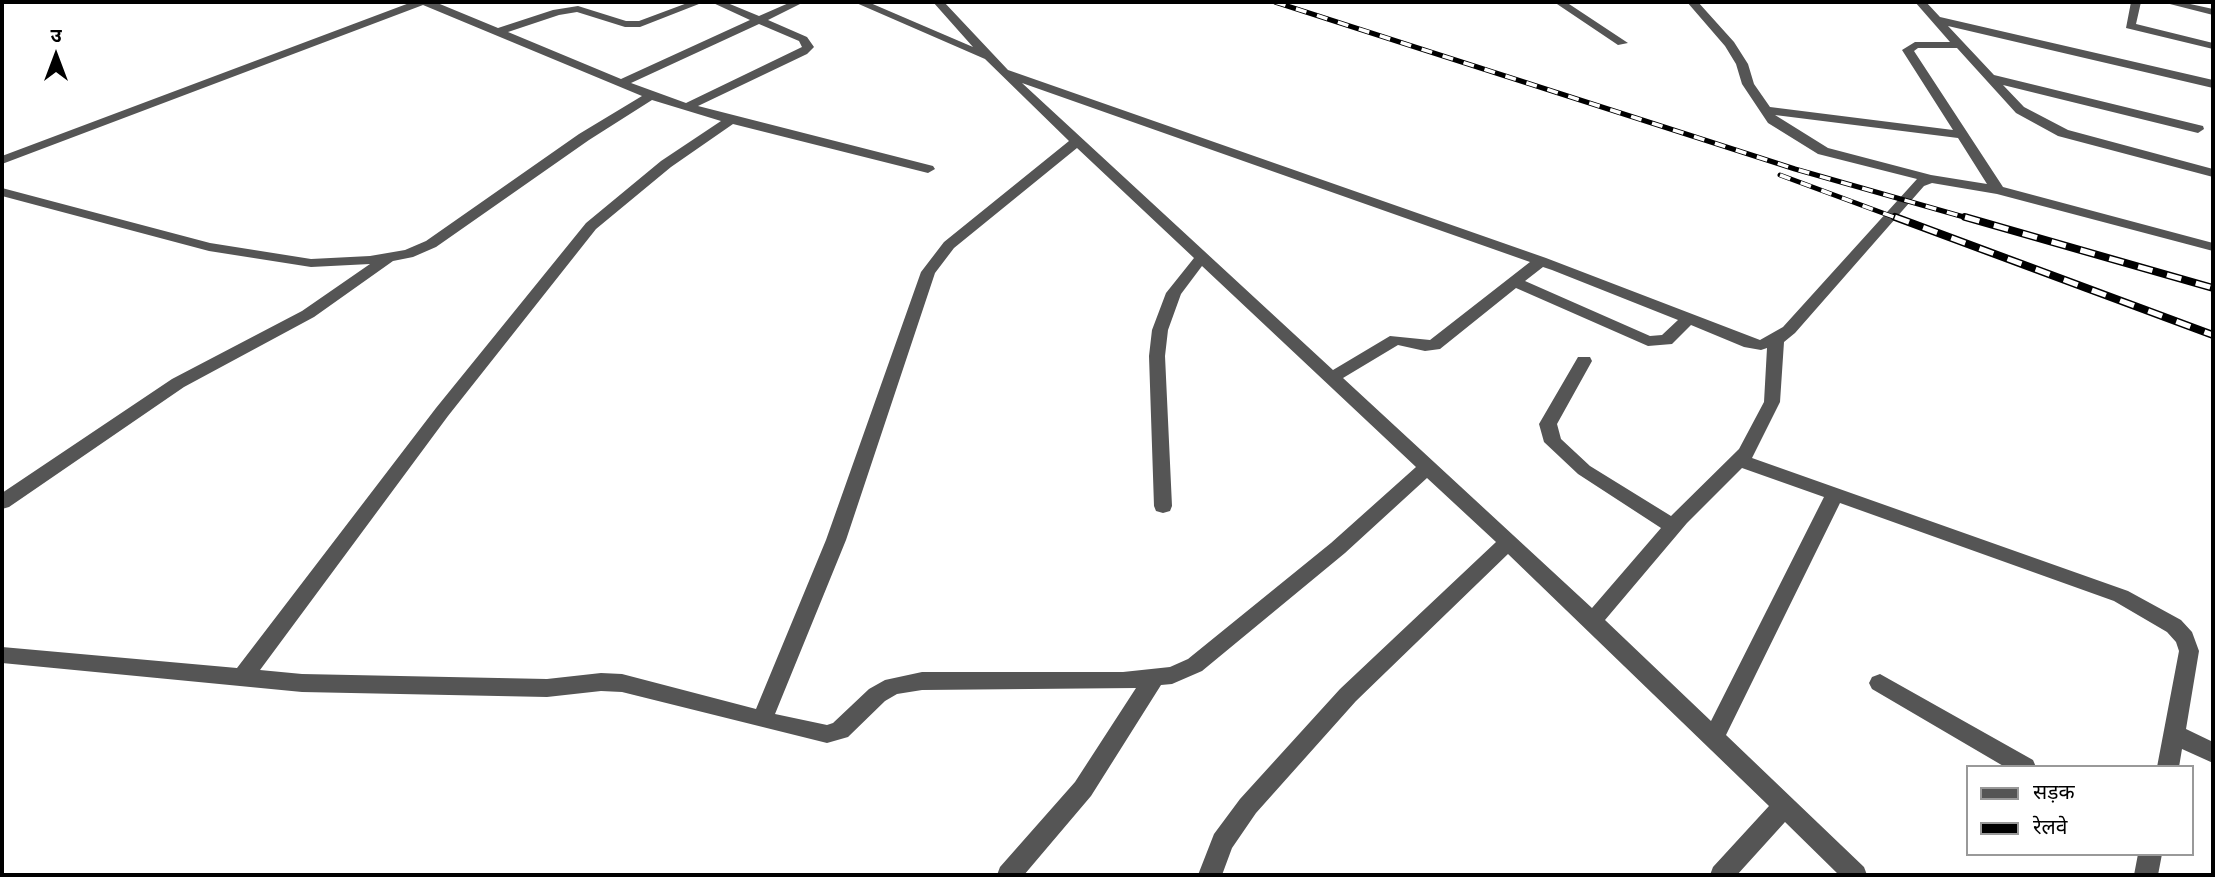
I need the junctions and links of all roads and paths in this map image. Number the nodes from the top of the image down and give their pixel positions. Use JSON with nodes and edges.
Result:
{"nodes":[{"id":1,"x":423,"y":2,"type":"edge"},
{"id":2,"x":699,"y":2,"type":"edge"},
{"id":3,"x":716,"y":2,"type":"edge"},
{"id":4,"x":799,"y":2,"type":"edge"},
{"id":5,"x":859,"y":2,"type":"edge"},
{"id":6,"x":938,"y":2,"type":"edge"},
{"id":7,"x":1559,"y":2,"type":"edge"},
{"id":8,"x":1692,"y":2,"type":"edge"},
{"id":9,"x":1920,"y":2,"type":"edge"},
{"id":10,"x":2136,"y":2,"type":"edge"},
{"id":11,"x":2167,"y":2,"type":"edge"},
{"id":12,"x":2213,"y":12,"type":"edge"},
{"id":13,"x":1938,"y":20,"type":"junction"},
{"id":14,"x":758,"y":21,"type":"junction"},
{"id":15,"x":498,"y":32,"type":"junction"},
{"id":16,"x":1622,"y":43,"type":"dead end"},
{"id":17,"x":1960,"y":45,"type":"junction"},
{"id":18,"x":2213,"y":46,"type":"edge"},
{"id":19,"x":991,"y":59,"type":"junction"},
{"id":20,"x":1004,"y":73,"type":"junction"},
{"id":21,"x":1991,"y":78,"type":"junction"},
{"id":22,"x":620,"y":84,"type":"junction"},
{"id":23,"x":2213,"y":84,"type":"edge"},
{"id":24,"x":651,"y":96,"type":"junction"},
{"id":25,"x":687,"y":107,"type":"junction"},
{"id":26,"x":1763,"y":110,"type":"junction"},
{"id":27,"x":731,"y":120,"type":"junction"},
{"id":28,"x":2197,"y":129,"type":"dead end"},
{"id":29,"x":1963,"y":135,"type":"junction"},
{"id":30,"x":1077,"y":141,"type":"junction"},
{"id":31,"x":2,"y":160,"type":"edge"},
{"id":32,"x":928,"y":169,"type":"dead end"},
{"id":33,"x":2213,"y":173,"type":"edge"},
{"id":34,"x":1931,"y":179,"type":"junction"},
{"id":35,"x":1998,"y":190,"type":"junction"},
{"id":36,"x":2,"y":192,"type":"edge"},
{"id":37,"x":2213,"y":247,"type":"edge"},
{"id":38,"x":390,"y":257,"type":"junction"},
{"id":39,"x":1202,"y":257,"type":"junction"},
{"id":40,"x":1541,"y":261,"type":"junction"},
{"id":41,"x":1514,"y":282,"type":"junction"},
{"id":42,"x":1687,"y":320,"type":"junction"},
{"id":43,"x":1776,"y":340,"type":"junction"},
{"id":44,"x":1584,"y":361,"type":"dead end"},
{"id":45,"x":1331,"y":378,"type":"junction"},
{"id":46,"x":1739,"y":460,"type":"junction"},
{"id":47,"x":1428,"y":467,"type":"junction"},
{"id":48,"x":1835,"y":494,"type":"junction"},
{"id":49,"x":2,"y":502,"type":"edge"},
{"id":50,"x":1163,"y":506,"type":"dead end"},
{"id":51,"x":1673,"y":527,"type":"junction"},
{"id":52,"x":1508,"y":542,"type":"junction"},
{"id":53,"x":1593,"y":621,"type":"junction"},
{"id":54,"x":2,"y":655,"type":"edge"},
{"id":55,"x":242,"y":678,"type":"junction"},
{"id":56,"x":1153,"y":680,"type":"junction"},
{"id":57,"x":1880,"y":684,"type":"dead end"},
{"id":58,"x":762,"y":720,"type":"junction"},
{"id":59,"x":2174,"y":734,"type":"junction"},
{"id":60,"x":1714,"y":738,"type":"junction"},
{"id":61,"x":2213,"y":753,"type":"edge"},
{"id":62,"x":2022,"y":765,"type":"edge"},
{"id":63,"x":2168,"y":765,"type":"edge"},
{"id":64,"x":1784,"y":806,"type":"junction"},
{"id":65,"x":1009,"y":875,"type":"edge"},
{"id":66,"x":1210,"y":875,"type":"edge"},
{"id":67,"x":1722,"y":875,"type":"edge"},
{"id":68,"x":1855,"y":875,"type":"edge"}],
"edges":[{"from":1,"to":15,"type":"street"},
{"from":1,"to":31,"type":"street"},
{"from":2,"to":15,"type":"street"},
{"from":3,"to":14,"type":"street"},
{"from":4,"to":14,"type":"street"},
{"from":5,"to":19,"type":"street"},
{"from":6,"to":19,"type":"street"},
{"from":7,"to":16,"type":"street"},
{"from":8,"to":26,"type":"street"},
{"from":9,"to":13,"type":"street"},
{"from":10,"to":18,"type":"street"},
{"from":11,"to":12,"type":"street"},
{"from":13,"to":17,"type":"street"},
{"from":13,"to":23,"type":"street"},
{"from":14,"to":22,"type":"street"},
{"from":14,"to":25,"type":"street"},
{"from":15,"to":22,"type":"street"},
{"from":17,"to":21,"type":"street"},
{"from":17,"to":29,"type":"street"},
{"from":19,"to":20,"type":"street"},
{"from":20,"to":30,"type":"street"},
{"from":20,"to":40,"type":"street"},
{"from":21,"to":28,"type":"street"},
{"from":21,"to":33,"type":"street"},
{"from":22,"to":24,"type":"street"},
{"from":24,"to":25,"type":"street"},
{"from":24,"to":38,"type":"street"},
{"from":25,"to":27,"type":"street"},
{"from":26,"to":29,"type":"street"},
{"from":26,"to":34,"type":"street"},
{"from":27,"to":32,"type":"street"},
{"from":27,"to":55,"type":"street"},
{"from":29,"to":35,"type":"street"},
{"from":30,"to":39,"type":"street"},
{"from":30,"to":58,"type":"street"},
{"from":34,"to":35,"type":"street"},
{"from":34,"to":43,"type":"street"},
{"from":35,"to":37,"type":"street"},
{"from":36,"to":38,"type":"street"},
{"from":38,"to":49,"type":"street"},
{"from":39,"to":45,"type":"street"},
{"from":39,"to":50,"type":"street"},
{"from":40,"to":41,"type":"street"},
{"from":40,"to":42,"type":"street"},
{"from":41,"to":42,"type":"street"},
{"from":41,"to":45,"type":"street"},
{"from":42,"to":43,"type":"street"},
{"from":43,"to":46,"type":"street"},
{"from":44,"to":51,"type":"street"},
{"from":45,"to":47,"type":"street"},
{"from":46,"to":48,"type":"street"},
{"from":46,"to":51,"type":"street"},
{"from":47,"to":52,"type":"street"},
{"from":47,"to":56,"type":"street"},
{"from":48,"to":59,"type":"street"},
{"from":48,"to":60,"type":"street"},
{"from":51,"to":53,"type":"street"},
{"from":52,"to":53,"type":"street"},
{"from":52,"to":66,"type":"street"},
{"from":53,"to":60,"type":"street"},
{"from":54,"to":55,"type":"street"},
{"from":55,"to":58,"type":"street"},
{"from":56,"to":58,"type":"street"},
{"from":56,"to":65,"type":"street"},
{"from":57,"to":62,"type":"street"},
{"from":59,"to":61,"type":"street"},
{"from":59,"to":63,"type":"street"},
{"from":60,"to":64,"type":"street"},
{"from":64,"to":67,"type":"street"},
{"from":64,"to":68,"type":"street"}]}
